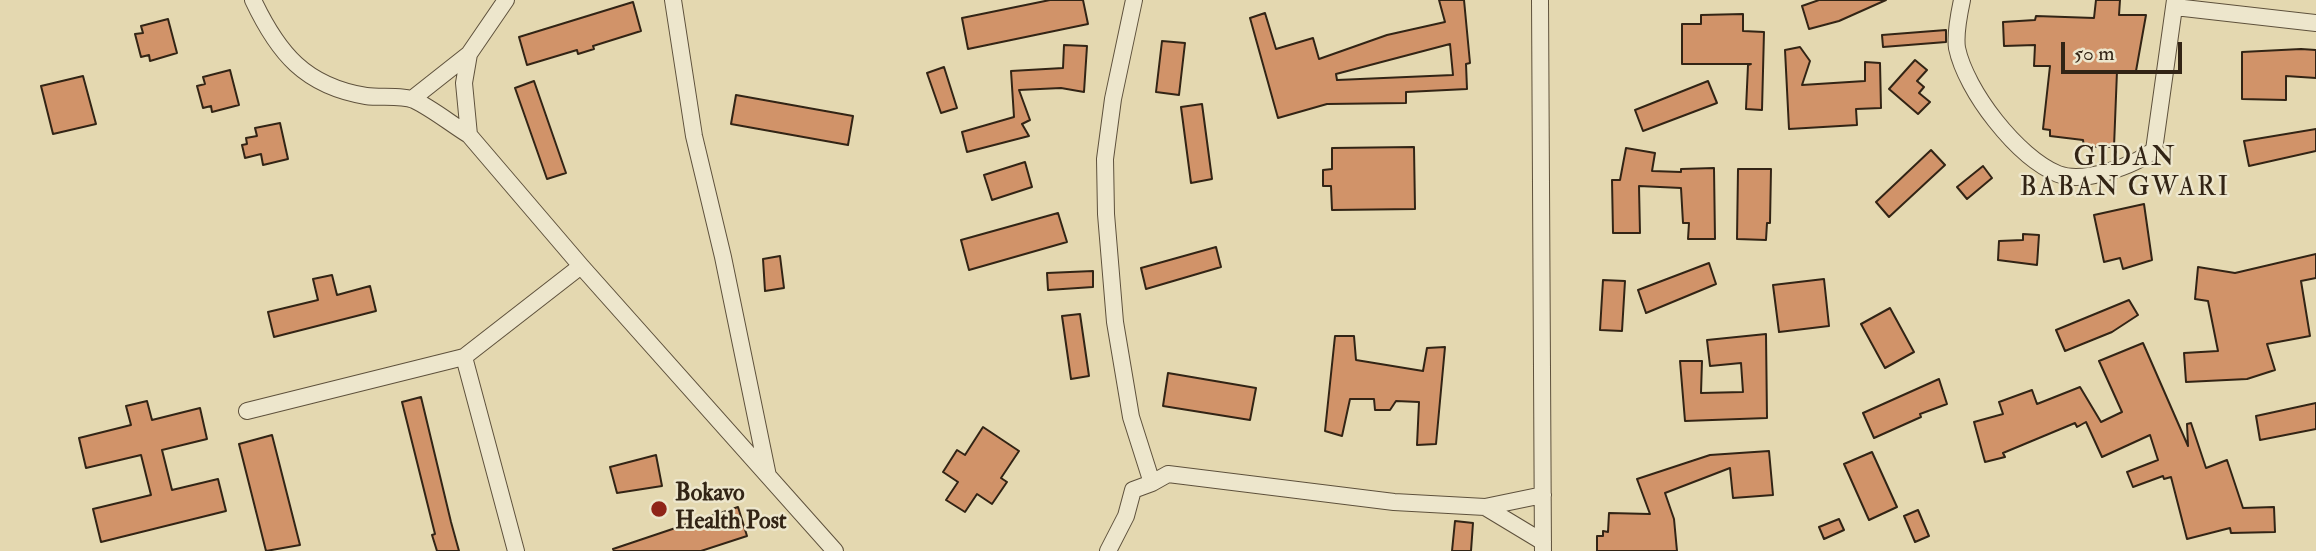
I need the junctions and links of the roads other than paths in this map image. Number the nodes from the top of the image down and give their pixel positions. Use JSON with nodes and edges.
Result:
{"nodes":[{"id":1,"x":253,"y":0,"type":"edge"},
{"id":2,"x":506,"y":0,"type":"edge"},
{"id":3,"x":673,"y":0,"type":"edge"},
{"id":4,"x":1134,"y":0,"type":"edge"},
{"id":5,"x":1540,"y":0,"type":"edge"},
{"id":6,"x":1962,"y":0,"type":"edge"},
{"id":7,"x":2175,"y":3,"type":"edge"},
{"id":8,"x":2316,"y":23,"type":"edge"},
{"id":9,"x":469,"y":54,"type":"junction"},
{"id":10,"x":412,"y":99,"type":"junction"},
{"id":11,"x":469,"y":135,"type":"junction"},
{"id":12,"x":581,"y":267,"type":"junction"},
{"id":13,"x":464,"y":357,"type":"junction"},
{"id":14,"x":247,"y":411,"type":"dead end"},
{"id":15,"x":768,"y":478,"type":"junction"},
{"id":16,"x":1153,"y":482,"type":"junction"},
{"id":17,"x":1543,"y":495,"type":"junction"},
{"id":18,"x":1485,"y":507,"type":"junction"},
{"id":19,"x":1543,"y":546,"type":"edge"},
{"id":20,"x":516,"y":551,"type":"edge"},
{"id":21,"x":835,"y":551,"type":"edge"},
{"id":22,"x":1108,"y":551,"type":"edge"}],
"edges":[{"from":1,"to":10,"type":"street"},
{"from":2,"to":9,"type":"street"},
{"from":3,"to":15,"type":"street"},
{"from":4,"to":16,"type":"street"},
{"from":5,"to":17,"type":"street"},
{"from":6,"to":7,"type":"street"},
{"from":7,"to":8,"type":"street"},
{"from":9,"to":10,"type":"street"},
{"from":9,"to":11,"type":"street"},
{"from":10,"to":11,"type":"street"},
{"from":11,"to":12,"type":"street"},
{"from":12,"to":13,"type":"street"},
{"from":12,"to":15,"type":"street"},
{"from":13,"to":14,"type":"street"},
{"from":13,"to":20,"type":"street"},
{"from":15,"to":21,"type":"street"},
{"from":16,"to":18,"type":"street"},
{"from":16,"to":22,"type":"street"},
{"from":17,"to":18,"type":"street"},
{"from":17,"to":19,"type":"street"},
{"from":18,"to":19,"type":"street"}]}
